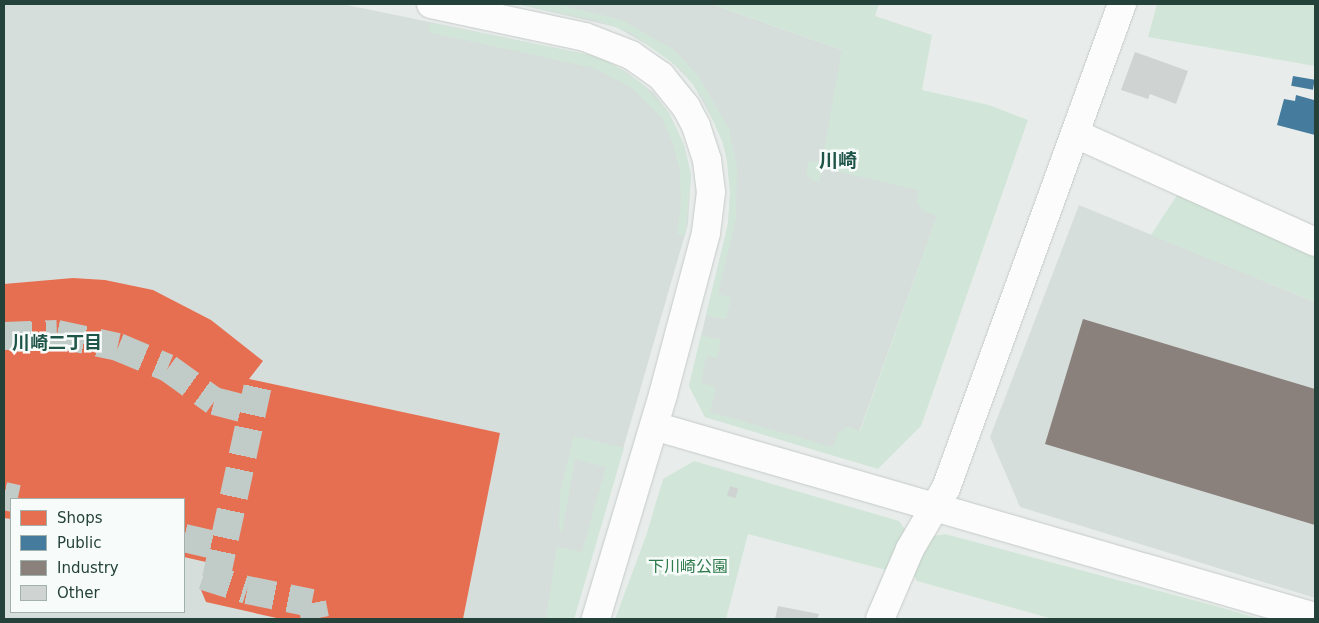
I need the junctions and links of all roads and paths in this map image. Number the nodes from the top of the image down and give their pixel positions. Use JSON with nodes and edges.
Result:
{"nodes":[{"id":1,"x":431,"y":4,"type":"edge"},
{"id":2,"x":1122,"y":4,"type":"edge"},
{"id":3,"x":1076,"y":134,"type":"junction"},
{"id":4,"x":1315,"y":242,"type":"edge"},
{"id":5,"x":654,"y":426,"type":"junction"},
{"id":6,"x":938,"y":507,"type":"junction"},
{"id":7,"x":1315,"y":617,"type":"edge"},
{"id":8,"x":596,"y":619,"type":"edge"},
{"id":9,"x":880,"y":619,"type":"edge"}],
"edges":[{"from":1,"to":5,"type":"street"},
{"from":2,"to":3,"type":"street"},
{"from":3,"to":4,"type":"street"},
{"from":3,"to":6,"type":"street"},
{"from":5,"to":6,"type":"street"},
{"from":5,"to":8,"type":"street"},
{"from":6,"to":7,"type":"street"},
{"from":6,"to":9,"type":"street"}]}
